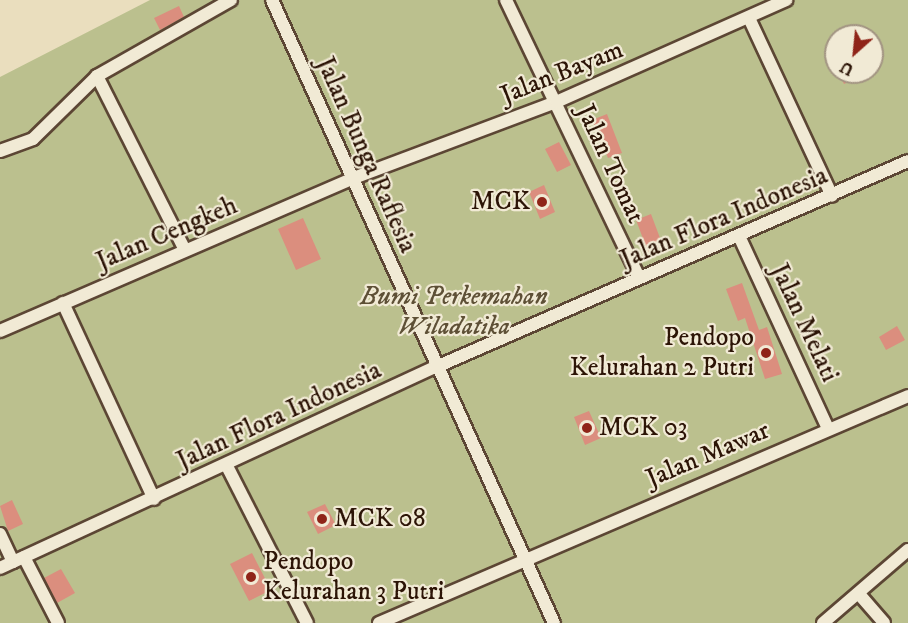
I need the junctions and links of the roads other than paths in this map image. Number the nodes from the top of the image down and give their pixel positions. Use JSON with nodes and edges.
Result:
{"nodes":[{"id":1,"x":231,"y":0,"type":"edge"},
{"id":2,"x":272,"y":0,"type":"edge"},
{"id":3,"x":506,"y":0,"type":"edge"},
{"id":4,"x":786,"y":0,"type":"edge"},
{"id":5,"x":749,"y":18,"type":"junction"},
{"id":6,"x":97,"y":76,"type":"junction"},
{"id":7,"x":556,"y":102,"type":"junction"},
{"id":8,"x":0,"y":151,"type":"edge"},
{"id":9,"x":908,"y":161,"type":"edge"},
{"id":10,"x":351,"y":179,"type":"junction"},
{"id":11,"x":832,"y":196,"type":"junction"},
{"id":12,"x":740,"y":236,"type":"junction"},
{"id":13,"x":185,"y":250,"type":"junction"},
{"id":14,"x":639,"y":278,"type":"junction"},
{"id":15,"x":63,"y":303,"type":"junction"},
{"id":16,"x":0,"y":331,"type":"edge"},
{"id":17,"x":436,"y":367,"type":"junction"},
{"id":18,"x":908,"y":396,"type":"edge"},
{"id":19,"x":828,"y":429,"type":"junction"},
{"id":20,"x":227,"y":466,"type":"junction"},
{"id":21,"x":153,"y":499,"type":"junction"},
{"id":22,"x":0,"y":534,"type":"edge"},
{"id":23,"x":908,"y":550,"type":"edge"},
{"id":24,"x":528,"y":559,"type":"junction"},
{"id":25,"x":19,"y":560,"type":"junction"},
{"id":26,"x":0,"y":568,"type":"edge"},
{"id":27,"x":859,"y":594,"type":"junction"},
{"id":28,"x":883,"y":621,"type":"edge"},
{"id":29,"x":57,"y":623,"type":"edge"},
{"id":30,"x":307,"y":623,"type":"edge"},
{"id":31,"x":379,"y":623,"type":"edge"},
{"id":32,"x":554,"y":623,"type":"edge"},
{"id":33,"x":823,"y":623,"type":"edge"}],
"edges":[{"from":1,"to":6,"type":"street"},
{"from":2,"to":10,"type":"street","name":"Jalan Bunga Raflesia"},
{"from":3,"to":7,"type":"street","name":"Jalan Tomat"},
{"from":4,"to":5,"type":"street","name":"Jalan Bayam"},
{"from":5,"to":7,"type":"street","name":"Jalan Bayam"},
{"from":5,"to":11,"type":"street"},
{"from":6,"to":8,"type":"street"},
{"from":6,"to":13,"type":"street"},
{"from":7,"to":10,"type":"street","name":"Jalan Bayam"},
{"from":7,"to":14,"type":"street","name":"Jalan Tomat"},
{"from":9,"to":11,"type":"street","name":"Jalan Flora Indonesia"},
{"from":10,"to":13,"type":"street","name":"Jalan Cengkeh"},
{"from":10,"to":17,"type":"street","name":"Jalan Bunga Raflesia"},
{"from":11,"to":12,"type":"street","name":"Jalan Flora Indonesia"},
{"from":12,"to":14,"type":"street","name":"Jalan Flora Indonesia"},
{"from":12,"to":19,"type":"street","name":"Jalan Melati"},
{"from":13,"to":15,"type":"street","name":"Jalan Cengkeh"},
{"from":14,"to":17,"type":"street","name":"Jalan Flora Indonesia"},
{"from":15,"to":16,"type":"street","name":"Jalan Cengkeh"},
{"from":15,"to":21,"type":"street"},
{"from":17,"to":20,"type":"street","name":"Jalan Flora Indonesia"},
{"from":17,"to":24,"type":"street","name":"Jalan Bunga Raflesia"},
{"from":18,"to":19,"type":"street","name":"Jalan Mawar"},
{"from":19,"to":24,"type":"street","name":"Jalan Mawar"},
{"from":20,"to":21,"type":"street","name":"Jalan Flora Indonesia"},
{"from":20,"to":30,"type":"street"},
{"from":21,"to":25,"type":"street","name":"Jalan Flora Indonesia"},
{"from":22,"to":25,"type":"street"},
{"from":23,"to":27,"type":"street"},
{"from":24,"to":31,"type":"street","name":"Jalan Mawar"},
{"from":24,"to":32,"type":"street","name":"Jalan Bunga Raflesia"},
{"from":25,"to":26,"type":"street","name":"Jalan Flora Indonesia"},
{"from":25,"to":29,"type":"street"},
{"from":27,"to":28,"type":"street"},
{"from":27,"to":33,"type":"street"}]}
